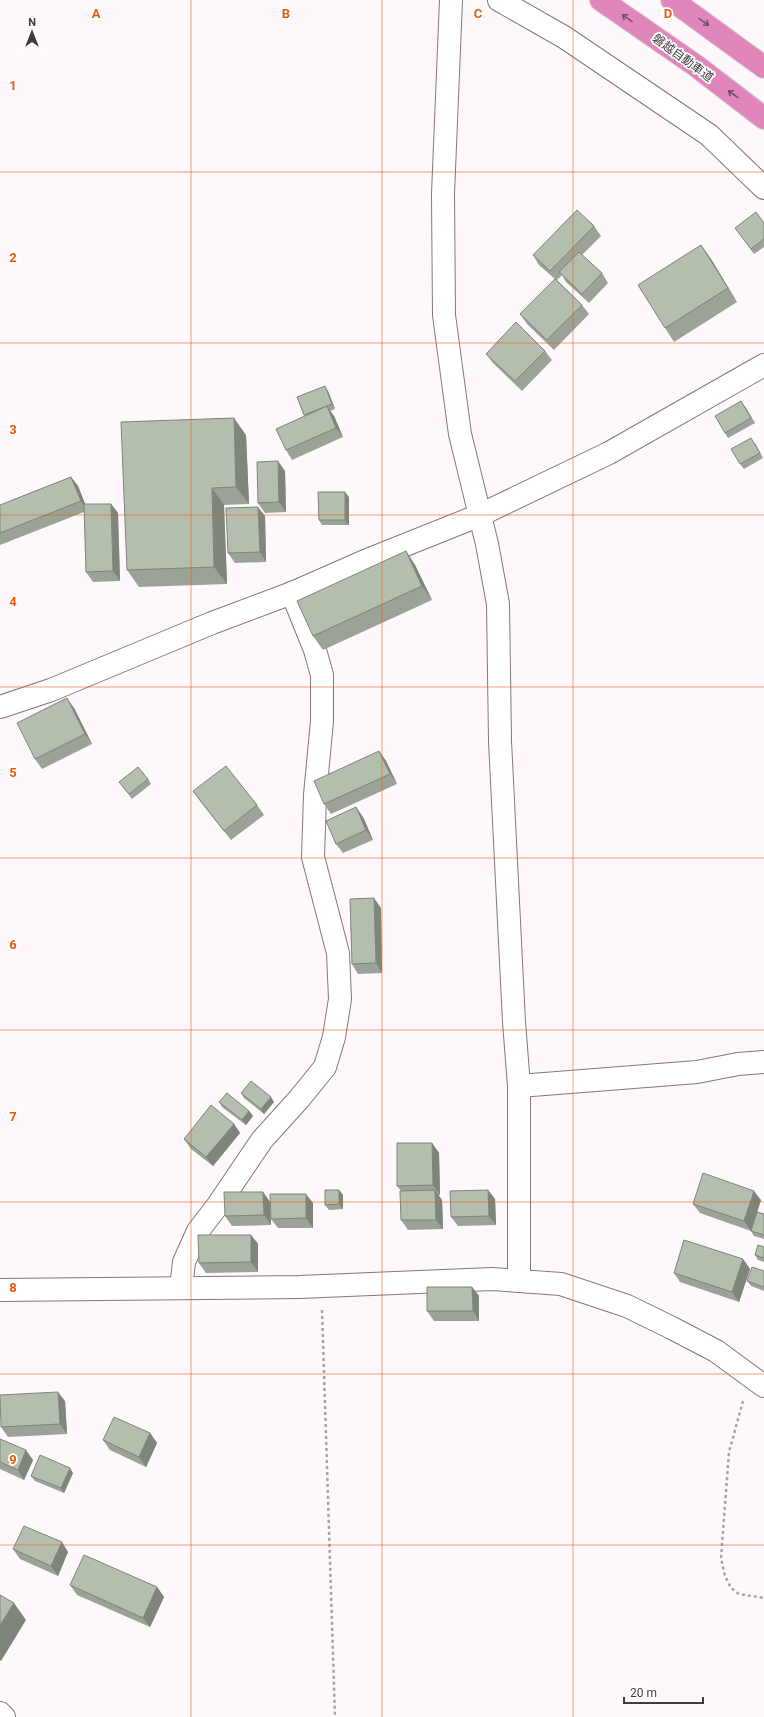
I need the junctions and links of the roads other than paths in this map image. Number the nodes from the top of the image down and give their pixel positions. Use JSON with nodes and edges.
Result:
{"nodes":[{"id":1,"x":451,"y":0,"type":"edge"},
{"id":2,"x":499,"y":0,"type":"edge"},
{"id":3,"x":601,"y":0,"type":"edge"},
{"id":4,"x":672,"y":0,"type":"edge"},
{"id":5,"x":764,"y":67,"type":"edge"},
{"id":6,"x":764,"y":118,"type":"edge"},
{"id":7,"x":764,"y":188,"type":"edge"},
{"id":8,"x":764,"y":365,"type":"edge"},
{"id":9,"x":480,"y":515,"type":"junction"},
{"id":10,"x":292,"y":593,"type":"junction"},
{"id":11,"x":0,"y":707,"type":"edge"},
{"id":12,"x":764,"y":1062,"type":"edge"},
{"id":13,"x":519,"y":1086,"type":"junction"},
{"id":14,"x":519,"y":1281,"type":"junction"},
{"id":15,"x":181,"y":1288,"type":"junction"},
{"id":16,"x":0,"y":1290,"type":"edge"},
{"id":17,"x":757,"y":1381,"type":"edge"},
{"id":18,"x":0,"y":1714,"type":"edge"},
{"id":19,"x":4,"y":1717,"type":"edge"}],
"edges":[{"from":1,"to":9,"type":"street"},
{"from":2,"to":7,"type":"street"},
{"from":6,"to":3,"type":"highway","name":"磐越自動車道","one_way":true},
{"from":4,"to":5,"type":"highway","one_way":true},
{"from":8,"to":9,"type":"street"},
{"from":9,"to":10,"type":"street"},
{"from":9,"to":13,"type":"street"},
{"from":10,"to":11,"type":"street"},
{"from":10,"to":15,"type":"street"},
{"from":12,"to":13,"type":"street"},
{"from":13,"to":14,"type":"street"},
{"from":14,"to":15,"type":"street"},
{"from":14,"to":17,"type":"street"},
{"from":15,"to":16,"type":"street"},
{"from":18,"to":19,"type":"street"}]}
